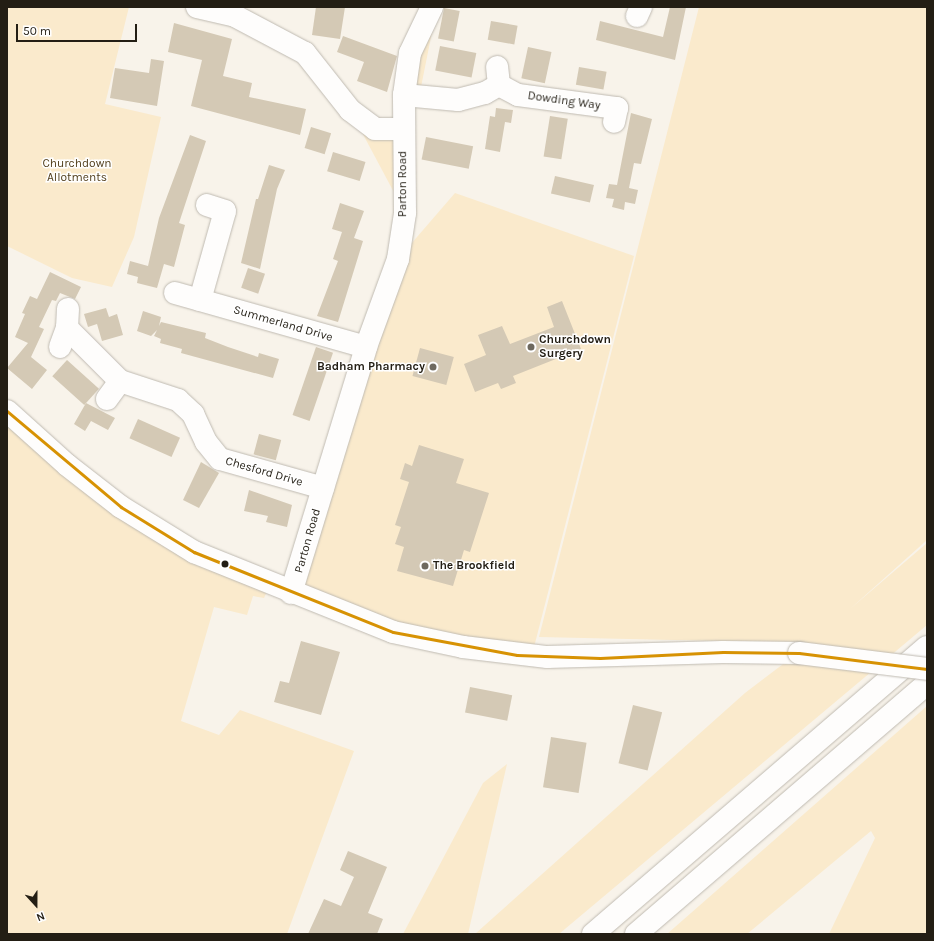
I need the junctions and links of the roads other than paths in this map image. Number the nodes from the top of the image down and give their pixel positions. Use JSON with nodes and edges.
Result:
{"nodes":[{"id":1,"x":197,"y":7,"type":"edge"},
{"id":2,"x":432,"y":7,"type":"edge"},
{"id":3,"x":404,"y":95,"type":"junction"},
{"id":4,"x":614,"y":122,"type":"dead end"},
{"id":5,"x":402,"y":129,"type":"junction"},
{"id":6,"x":207,"y":206,"type":"dead end"},
{"id":7,"x":175,"y":293,"type":"dead end"},
{"id":8,"x":200,"y":300,"type":"junction"},
{"id":9,"x":65,"y":328,"type":"dead end"},
{"id":10,"x":366,"y":347,"type":"junction"},
{"id":11,"x":120,"y":381,"type":"junction"},
{"id":12,"x":107,"y":399,"type":"dead end"},
{"id":13,"x":7,"y":411,"type":"edge"},
{"id":14,"x":323,"y":488,"type":"junction"},
{"id":15,"x":291,"y":593,"type":"junction"},
{"id":16,"x":927,"y":647,"type":"edge"},
{"id":17,"x":927,"y":669,"type":"edge"},
{"id":18,"x":927,"y":684,"type":"edge"},
{"id":19,"x":593,"y":934,"type":"edge"},
{"id":20,"x":636,"y":934,"type":"edge"}],
"edges":[{"from":1,"to":5,"type":"main road"},
{"from":2,"to":3,"type":"main road","name":"Parton Road"},
{"from":3,"to":4,"type":"main road","name":"Dowding Way"},
{"from":3,"to":5,"type":"main road","name":"Parton Road"},
{"from":5,"to":10,"type":"main road","name":"Parton Road"},
{"from":6,"to":8,"type":"main road"},
{"from":7,"to":8,"type":"main road","name":"Summerland Drive"},
{"from":8,"to":10,"type":"main road","name":"Summerland Drive"},
{"from":9,"to":11,"type":"main road","name":"Chesford Drive"},
{"from":10,"to":14,"type":"main road","name":"Parton Road"},
{"from":11,"to":12,"type":"main road"},
{"from":11,"to":14,"type":"main road","name":"Chesford Drive"},
{"from":13,"to":15,"type":"main road"},
{"from":14,"to":15,"type":"main road","name":"Parton Road"},
{"from":15,"to":17,"type":"main road","bridge":true},
{"from":16,"to":19,"type":"main road"},
{"from":18,"to":20,"type":"main road"}]}
